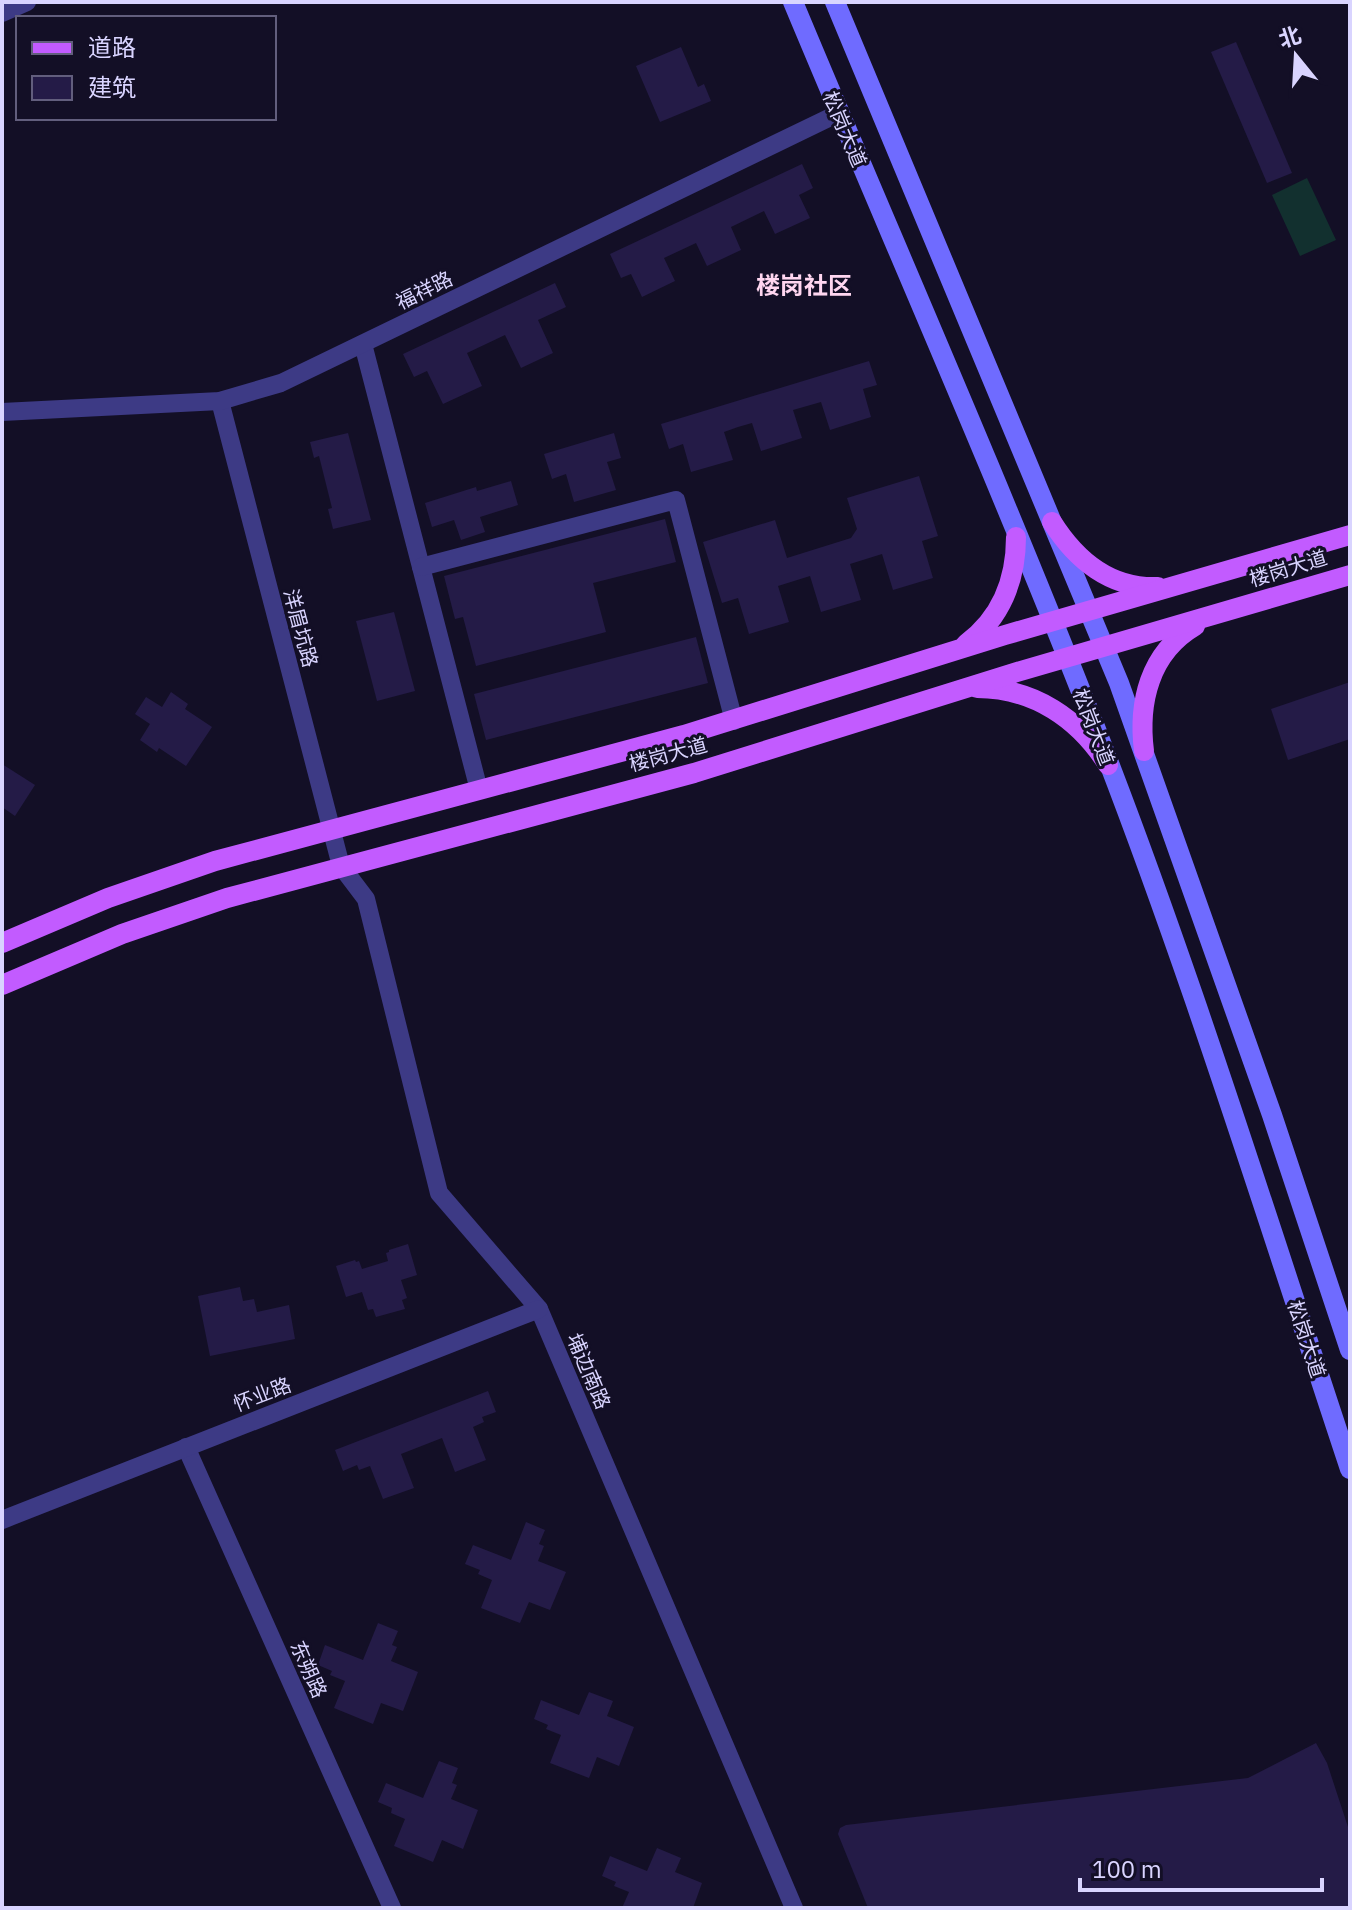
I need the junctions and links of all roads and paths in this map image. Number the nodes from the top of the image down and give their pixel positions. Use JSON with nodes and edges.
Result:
{"nodes":[{"id":1,"x":27,"y":2,"type":"edge"},
{"id":2,"x":793,"y":2,"type":"edge"},
{"id":3,"x":835,"y":2,"type":"edge"},
{"id":4,"x":2,"y":13,"type":"edge"},
{"id":5,"x":839,"y":113,"type":"junction"},
{"id":6,"x":363,"y":344,"type":"junction"},
{"id":7,"x":220,"y":401,"type":"junction"},
{"id":8,"x":2,"y":412,"type":"edge"},
{"id":9,"x":1052,"y":522,"type":"junction"},
{"id":10,"x":1350,"y":535,"type":"edge"},
{"id":11,"x":1016,"y":537,"type":"junction"},
{"id":12,"x":421,"y":567,"type":"junction"},
{"id":13,"x":1350,"y":575,"type":"edge"},
{"id":14,"x":1201,"y":579,"type":"junction"},
{"id":15,"x":1090,"y":611,"type":"junction"},
{"id":16,"x":1214,"y":615,"type":"junction"},
{"id":17,"x":1052,"y":622,"type":"junction"},
{"id":18,"x":1104,"y":647,"type":"junction"},
{"id":19,"x":956,"y":651,"type":"junction"},
{"id":20,"x":1067,"y":658,"type":"junction"},
{"id":21,"x":965,"y":689,"type":"junction"},
{"id":22,"x":734,"y":721,"type":"junction"},
{"id":23,"x":1144,"y":751,"type":"junction"},
{"id":24,"x":1108,"y":765,"type":"junction"},
{"id":25,"x":479,"y":790,"type":"junction"},
{"id":26,"x":331,"y":829,"type":"junction"},
{"id":27,"x":341,"y":866,"type":"junction"},
{"id":28,"x":2,"y":943,"type":"edge"},
{"id":29,"x":2,"y":985,"type":"edge"},
{"id":30,"x":539,"y":1309,"type":"junction"},
{"id":31,"x":1350,"y":1350,"type":"edge"},
{"id":32,"x":186,"y":1447,"type":"junction"},
{"id":33,"x":1350,"y":1469,"type":"edge"},
{"id":34,"x":2,"y":1520,"type":"edge"},
{"id":35,"x":392,"y":1908,"type":"edge"},
{"id":36,"x":794,"y":1908,"type":"edge"}],
"edges":[{"from":1,"to":4,"type":"street"},
{"from":2,"to":5,"type":"main road","name":"松岗大道"},
{"from":3,"to":9,"type":"main road","name":"松岗大道"},
{"from":5,"to":6,"type":"street","name":"福祥路"},
{"from":5,"to":11,"type":"main road","name":"松岗大道"},
{"from":6,"to":7,"type":"street","name":"福祥路"},
{"from":6,"to":12,"type":"street"},
{"from":7,"to":8,"type":"street","name":"福祥路"},
{"from":7,"to":26,"type":"street","name":"洋眉坑路"},
{"from":9,"to":14,"type":"main road"},
{"from":9,"to":15,"type":"main road","name":"松岗大道"},
{"from":10,"to":14,"type":"main road","name":"楼岗大道"},
{"from":11,"to":17,"type":"main road","name":"松岗大道"},
{"from":11,"to":19,"type":"main road"},
{"from":12,"to":22,"type":"street"},
{"from":12,"to":25,"type":"street"},
{"from":13,"to":16,"type":"main road","name":"楼岗大道"},
{"from":14,"to":15,"type":"main road","name":"楼岗大道"},
{"from":15,"to":17,"type":"main road","name":"楼岗大道"},
{"from":15,"to":18,"type":"main road","name":"松岗大道"},
{"from":16,"to":18,"type":"main road","name":"楼岗大道"},
{"from":16,"to":23,"type":"main road"},
{"from":17,"to":19,"type":"main road","name":"楼岗大道"},
{"from":17,"to":20,"type":"main road","name":"松岗大道"},
{"from":18,"to":20,"type":"main road","name":"楼岗大道"},
{"from":18,"to":23,"type":"main road","name":"松岗大道"},
{"from":19,"to":22,"type":"main road","name":"楼岗大道"},
{"from":20,"to":21,"type":"main road","name":"楼岗大道"},
{"from":20,"to":24,"type":"main road","name":"松岗大道"},
{"from":21,"to":24,"type":"main road"},
{"from":21,"to":27,"type":"main road","name":"楼岗大道"},
{"from":22,"to":25,"type":"main road","name":"楼岗大道"},
{"from":23,"to":31,"type":"main road","name":"松岗大道"},
{"from":24,"to":33,"type":"main road","name":"松岗大道"},
{"from":25,"to":26,"type":"main road","name":"楼岗大道"},
{"from":26,"to":27,"type":"street","name":"洋眉坑路"},
{"from":26,"to":28,"type":"main road","name":"楼岗大道"},
{"from":27,"to":29,"type":"main road","name":"楼岗大道"},
{"from":27,"to":30,"type":"street","name":"埔边南路"},
{"from":30,"to":32,"type":"street","name":"怀业路"},
{"from":30,"to":36,"type":"street","name":"埔边南路"},
{"from":32,"to":34,"type":"street","name":"怀业路"},
{"from":32,"to":35,"type":"street","name":"东朔路"}]}
